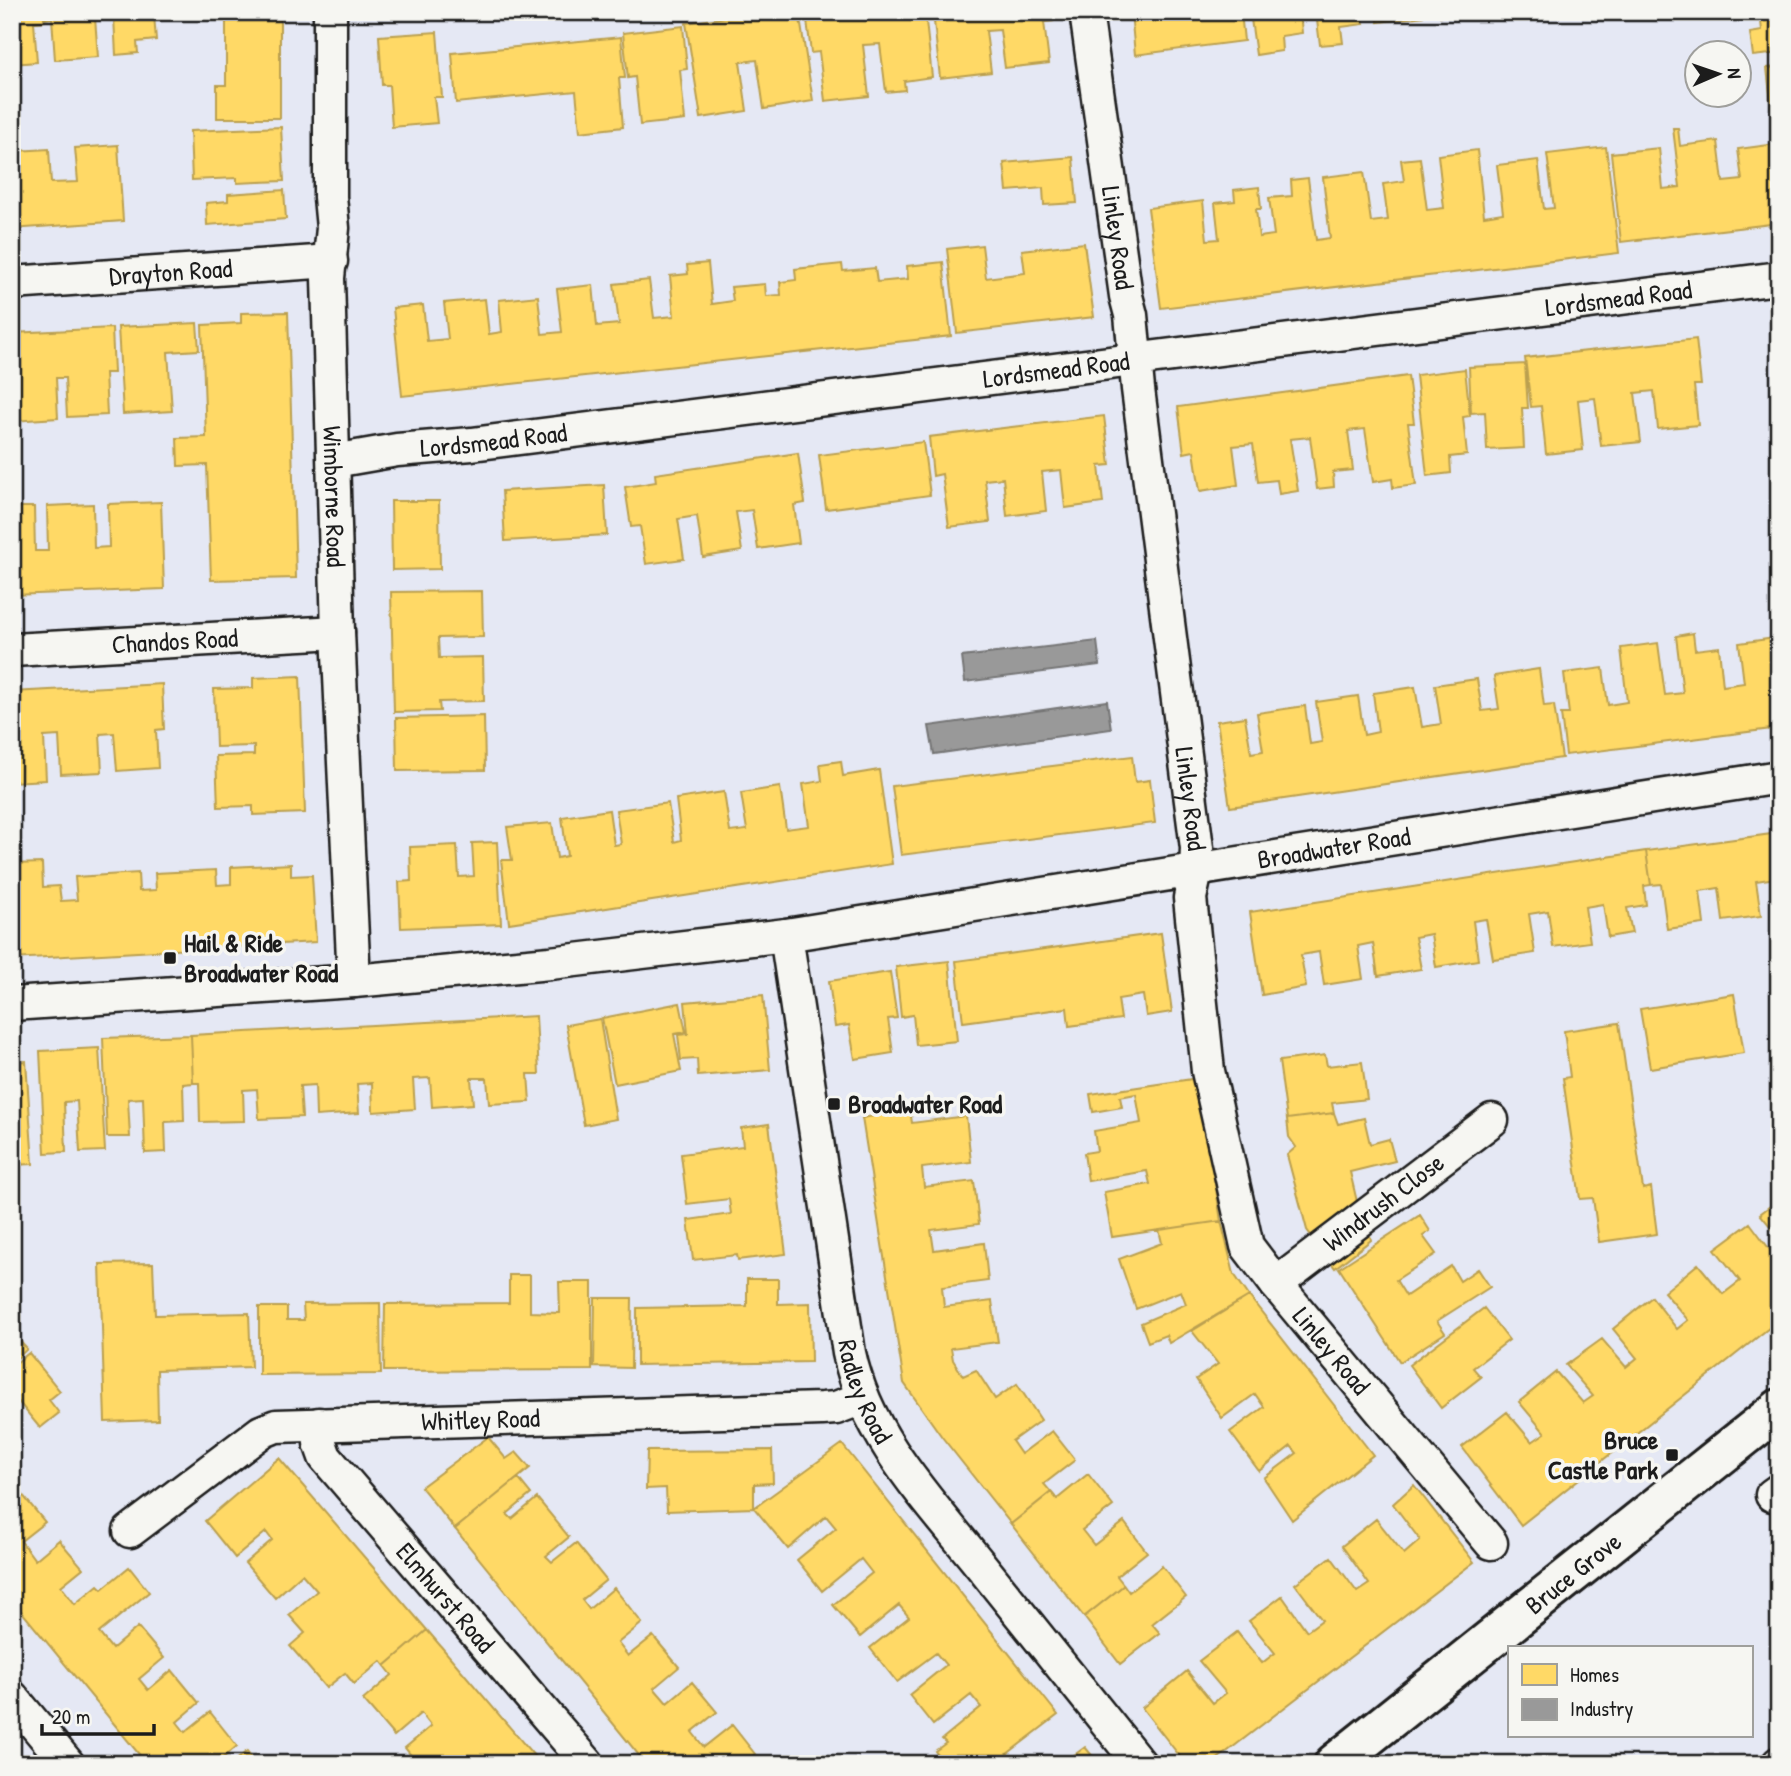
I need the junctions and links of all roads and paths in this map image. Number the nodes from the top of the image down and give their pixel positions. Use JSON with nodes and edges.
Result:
{"nodes":[{"id":1,"x":330,"y":12,"type":"edge"},
{"id":2,"x":1086,"y":12,"type":"edge"},
{"id":3,"x":329,"y":270,"type":"junction"},
{"id":4,"x":1779,"y":278,"type":"edge"},
{"id":5,"x":12,"y":283,"type":"edge"},
{"id":6,"x":1135,"y":359,"type":"junction"},
{"id":7,"x":334,"y":461,"type":"junction"},
{"id":8,"x":338,"y":632,"type":"junction"},
{"id":9,"x":12,"y":650,"type":"edge"},
{"id":10,"x":1779,"y":777,"type":"edge"},
{"id":11,"x":1196,"y":871,"type":"junction"},
{"id":12,"x":786,"y":935,"type":"junction"},
{"id":13,"x":354,"y":981,"type":"junction"},
{"id":14,"x":12,"y":1004,"type":"edge"},
{"id":15,"x":1492,"y":1120,"type":"dead end"},
{"id":16,"x":1276,"y":1284,"type":"junction"},
{"id":17,"x":862,"y":1398,"type":"junction"},
{"id":18,"x":1776,"y":1418,"type":"edge"},
{"id":19,"x":319,"y":1424,"type":"junction"},
{"id":20,"x":130,"y":1531,"type":"dead end"},
{"id":21,"x":1491,"y":1543,"type":"dead end"},
{"id":22,"x":12,"y":1697,"type":"edge"},
{"id":23,"x":68,"y":1764,"type":"edge"},
{"id":24,"x":588,"y":1764,"type":"edge"},
{"id":25,"x":1140,"y":1764,"type":"edge"},
{"id":26,"x":1334,"y":1764,"type":"edge"}],
"edges":[{"from":1,"to":3,"type":"street","name":"Wimborne Road"},
{"from":2,"to":6,"type":"street","name":"Linley Road"},
{"from":3,"to":5,"type":"street","name":"Drayton Road"},
{"from":3,"to":7,"type":"street","name":"Wimborne Road"},
{"from":4,"to":6,"type":"street","name":"Lordsmead Road"},
{"from":6,"to":7,"type":"street","name":"Lordsmead Road"},
{"from":6,"to":11,"type":"street","name":"Linley Road"},
{"from":7,"to":8,"type":"street","name":"Wimborne Road"},
{"from":8,"to":9,"type":"street","name":"Chandos Road"},
{"from":8,"to":13,"type":"street","name":"Wimborne Road"},
{"from":10,"to":11,"type":"street","name":"Broadwater Road"},
{"from":11,"to":12,"type":"street","name":"Broadwater Road"},
{"from":11,"to":16,"type":"street","name":"Linley Road"},
{"from":12,"to":13,"type":"street","name":"Broadwater Road"},
{"from":12,"to":17,"type":"street","name":"Radley Road"},
{"from":13,"to":14,"type":"street","name":"Broadwater Road"},
{"from":15,"to":16,"type":"street","name":"Windrush Close"},
{"from":16,"to":21,"type":"street","name":"Linley Road"},
{"from":17,"to":19,"type":"street","name":"Whitley Road"},
{"from":17,"to":25,"type":"street","name":"Radley Road"},
{"from":18,"to":26,"type":"highway","name":"Bruce Grove"},
{"from":19,"to":20,"type":"street","name":"Whitley Road"},
{"from":19,"to":24,"type":"street","name":"Elmhurst Road"},
{"from":22,"to":23,"type":"street"}]}
